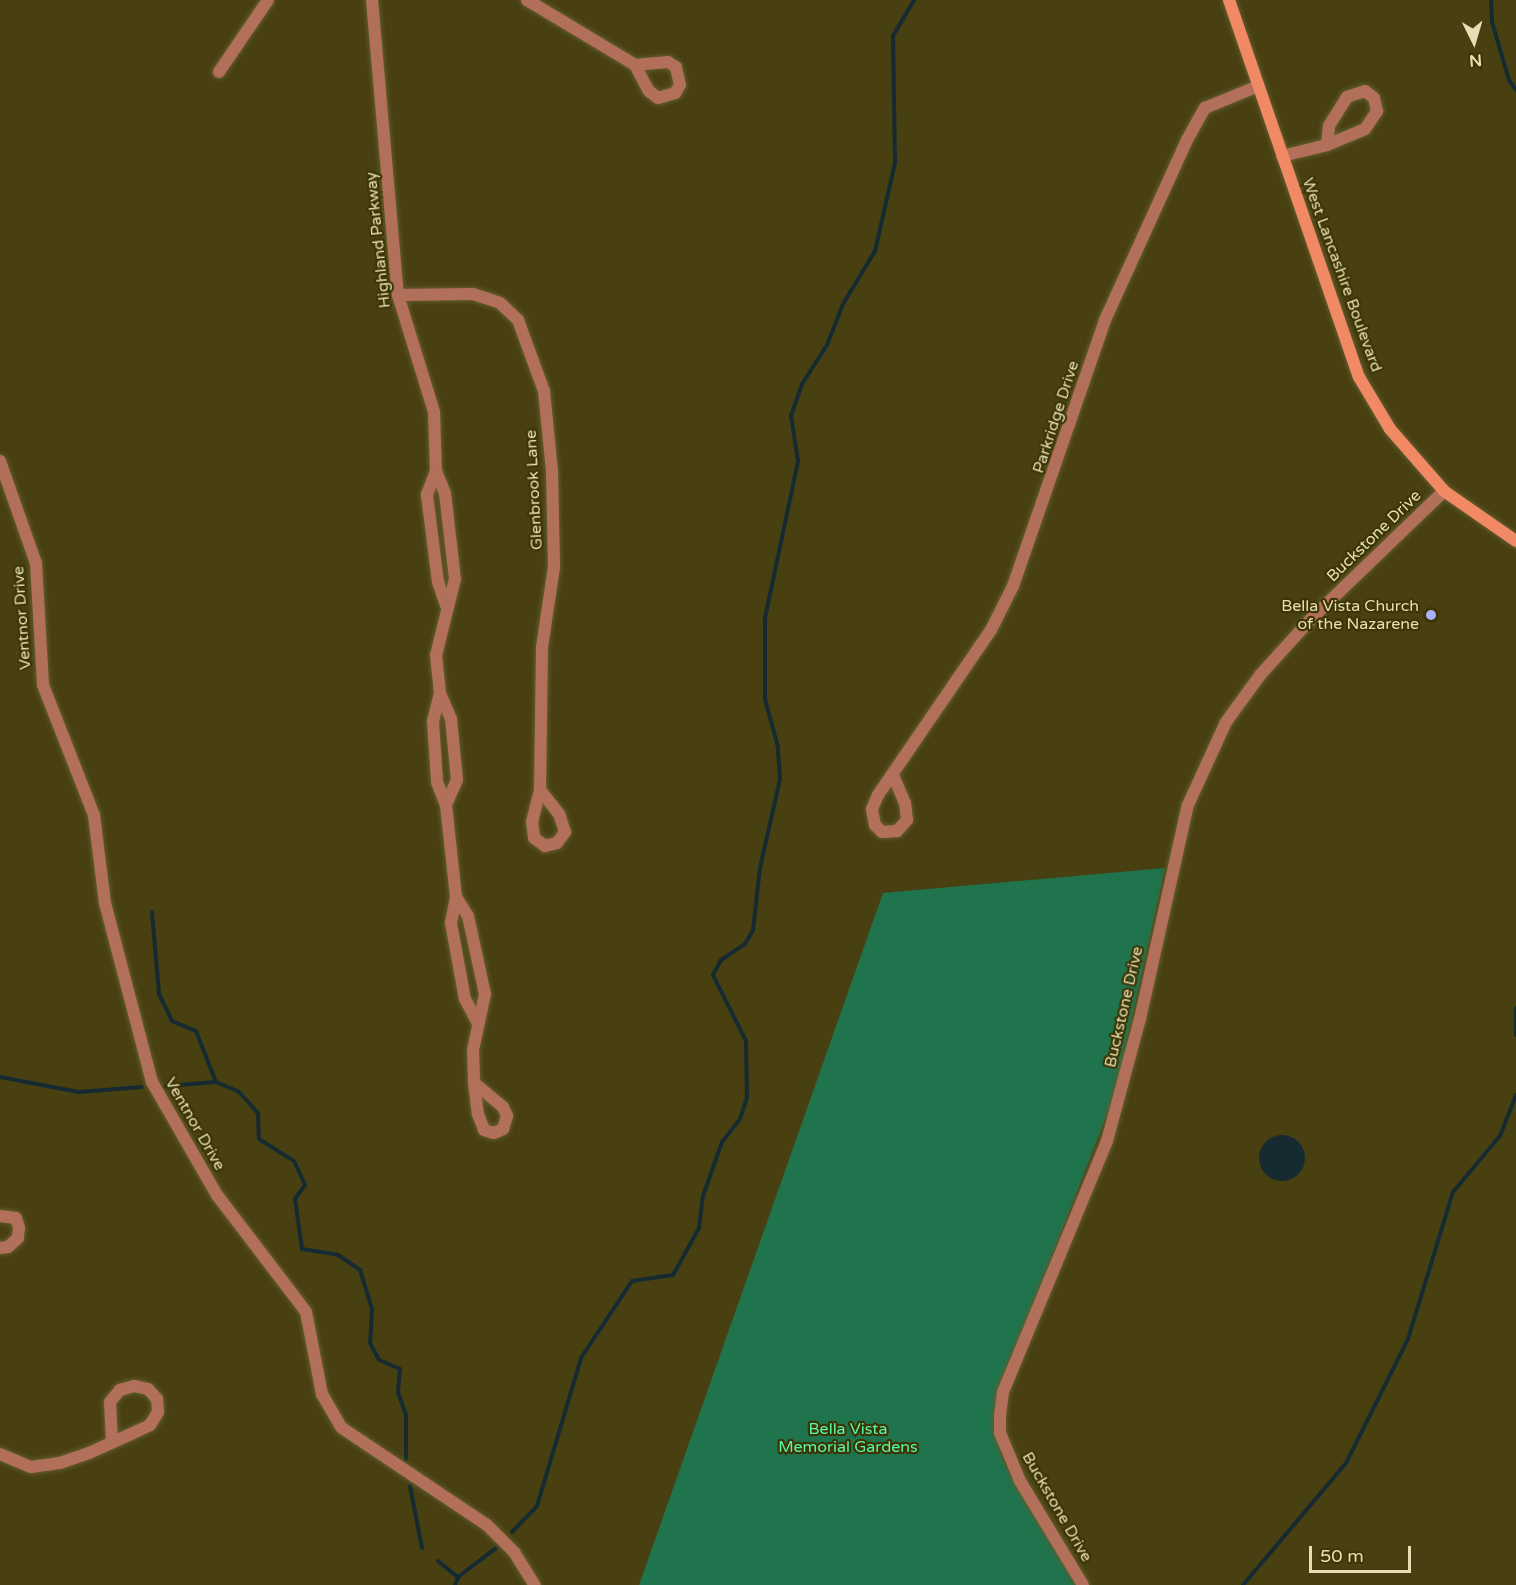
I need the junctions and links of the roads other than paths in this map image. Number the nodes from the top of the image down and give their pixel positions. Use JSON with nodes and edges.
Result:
{"nodes":[{"id":1,"x":267,"y":0,"type":"edge"},
{"id":2,"x":372,"y":0,"type":"edge"},
{"id":3,"x":527,"y":0,"type":"edge"},
{"id":4,"x":1229,"y":0,"type":"edge"},
{"id":5,"x":634,"y":65,"type":"dead end"},
{"id":6,"x":219,"y":72,"type":"dead end"},
{"id":7,"x":1258,"y":86,"type":"junction"},
{"id":8,"x":1327,"y":145,"type":"junction"},
{"id":9,"x":1282,"y":156,"type":"junction"},
{"id":10,"x":398,"y":295,"type":"junction"},
{"id":11,"x":0,"y":461,"type":"edge"},
{"id":12,"x":436,"y":471,"type":"junction"},
{"id":13,"x":1444,"y":491,"type":"junction"},
{"id":14,"x":1516,"y":541,"type":"edge"},
{"id":15,"x":446,"y":604,"type":"junction"},
{"id":16,"x":440,"y":693,"type":"junction"},
{"id":17,"x":893,"y":775,"type":"dead end"},
{"id":18,"x":540,"y":790,"type":"dead end"},
{"id":19,"x":446,"y":805,"type":"junction"},
{"id":20,"x":456,"y":897,"type":"junction"},
{"id":21,"x":477,"y":1022,"type":"junction"},
{"id":22,"x":474,"y":1083,"type":"dead end"},
{"id":23,"x":0,"y":1216,"type":"edge"},
{"id":24,"x":0,"y":1248,"type":"edge"},
{"id":25,"x":112,"y":1442,"type":"junction"},
{"id":26,"x":0,"y":1454,"type":"edge"},
{"id":27,"x":535,"y":1585,"type":"edge"},
{"id":28,"x":1083,"y":1585,"type":"edge"}],
"edges":[{"from":1,"to":6,"type":"street"},
{"from":2,"to":10,"type":"street","name":"Highland Parkway"},
{"from":3,"to":5,"type":"street"},
{"from":4,"to":7,"type":"main road","name":"West Lancashire Boulevard"},
{"from":7,"to":9,"type":"main road","name":"West Lancashire Boulevard"},
{"from":7,"to":17,"type":"street","name":"Parkridge Drive"},
{"from":8,"to":8,"type":"street"},
{"from":8,"to":9,"type":"street"},
{"from":9,"to":13,"type":"main road","name":"West Lancashire Boulevard"},
{"from":10,"to":12,"type":"street","name":"Highland Parkway"},
{"from":10,"to":18,"type":"street","name":"Glenbrook Lane"},
{"from":11,"to":27,"type":"street","name":"Ventnor Drive"},
{"from":12,"to":15,"type":"street","name":"Highland Parkway"},
{"from":12,"to":15,"type":"street","name":"Highland Parkway"},
{"from":13,"to":14,"type":"main road","name":"West Lancashire Boulevard"},
{"from":13,"to":28,"type":"street","name":"Buckstone Drive"},
{"from":15,"to":16,"type":"street","name":"Highland Parkway"},
{"from":16,"to":19,"type":"street","name":"Highland Parkway"},
{"from":16,"to":19,"type":"street","name":"Highland Parkway"},
{"from":19,"to":20,"type":"street","name":"Highland Parkway"},
{"from":20,"to":21,"type":"street","name":"Highland Parkway"},
{"from":20,"to":21,"type":"street","name":"Highland Parkway"},
{"from":21,"to":22,"type":"street","name":"Highland Parkway"},
{"from":23,"to":24,"type":"street"},
{"from":25,"to":25,"type":"street"},
{"from":25,"to":26,"type":"street"}]}
